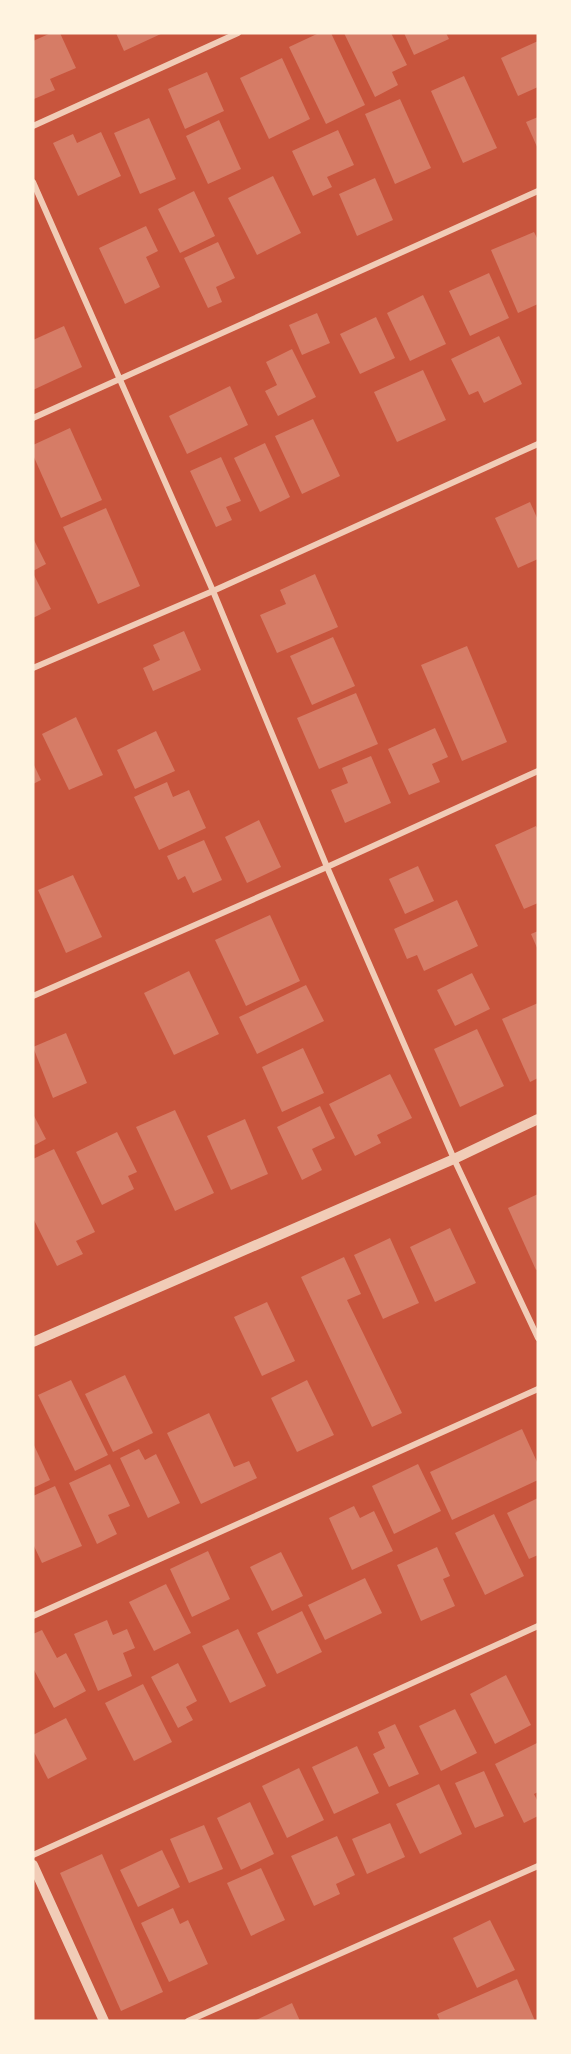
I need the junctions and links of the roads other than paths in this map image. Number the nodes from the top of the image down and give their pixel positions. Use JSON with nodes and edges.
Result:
{"nodes":[{"id":1,"x":238,"y":33,"type":"edge"},
{"id":2,"x":33,"y":126,"type":"edge"},
{"id":3,"x":33,"y":182,"type":"edge"},
{"id":4,"x":538,"y":191,"type":"edge"},
{"id":5,"x":121,"y":380,"type":"junction"},
{"id":6,"x":33,"y":418,"type":"edge"},
{"id":7,"x":538,"y":444,"type":"edge"},
{"id":8,"x":213,"y":591,"type":"junction"},
{"id":9,"x":33,"y":668,"type":"edge"},
{"id":10,"x":538,"y":771,"type":"edge"},
{"id":11,"x":327,"y":867,"type":"junction"},
{"id":12,"x":33,"y":996,"type":"edge"},
{"id":13,"x":538,"y":1119,"type":"edge"},
{"id":14,"x":454,"y":1159,"type":"junction"},
{"id":15,"x":538,"y":1338,"type":"edge"},
{"id":16,"x":33,"y":1342,"type":"edge"},
{"id":17,"x":538,"y":1389,"type":"edge"},
{"id":18,"x":33,"y":1616,"type":"edge"},
{"id":19,"x":538,"y":1626,"type":"edge"},
{"id":20,"x":33,"y":1855,"type":"edge"},
{"id":21,"x":33,"y":1865,"type":"edge"},
{"id":22,"x":538,"y":1866,"type":"edge"},
{"id":23,"x":104,"y":2021,"type":"edge"},
{"id":24,"x":188,"y":2021,"type":"edge"}],
"edges":[{"from":1,"to":2,"type":"street"},
{"from":3,"to":5,"type":"street"},
{"from":4,"to":5,"type":"street"},
{"from":5,"to":6,"type":"street"},
{"from":5,"to":8,"type":"street"},
{"from":7,"to":8,"type":"street"},
{"from":8,"to":9,"type":"street"},
{"from":8,"to":11,"type":"street"},
{"from":10,"to":11,"type":"street"},
{"from":11,"to":12,"type":"street"},
{"from":11,"to":14,"type":"street"},
{"from":13,"to":14,"type":"street"},
{"from":14,"to":15,"type":"street"},
{"from":14,"to":16,"type":"street"},
{"from":17,"to":18,"type":"street"},
{"from":19,"to":20,"type":"street"},
{"from":21,"to":23,"type":"street"},
{"from":22,"to":24,"type":"street"}]}
